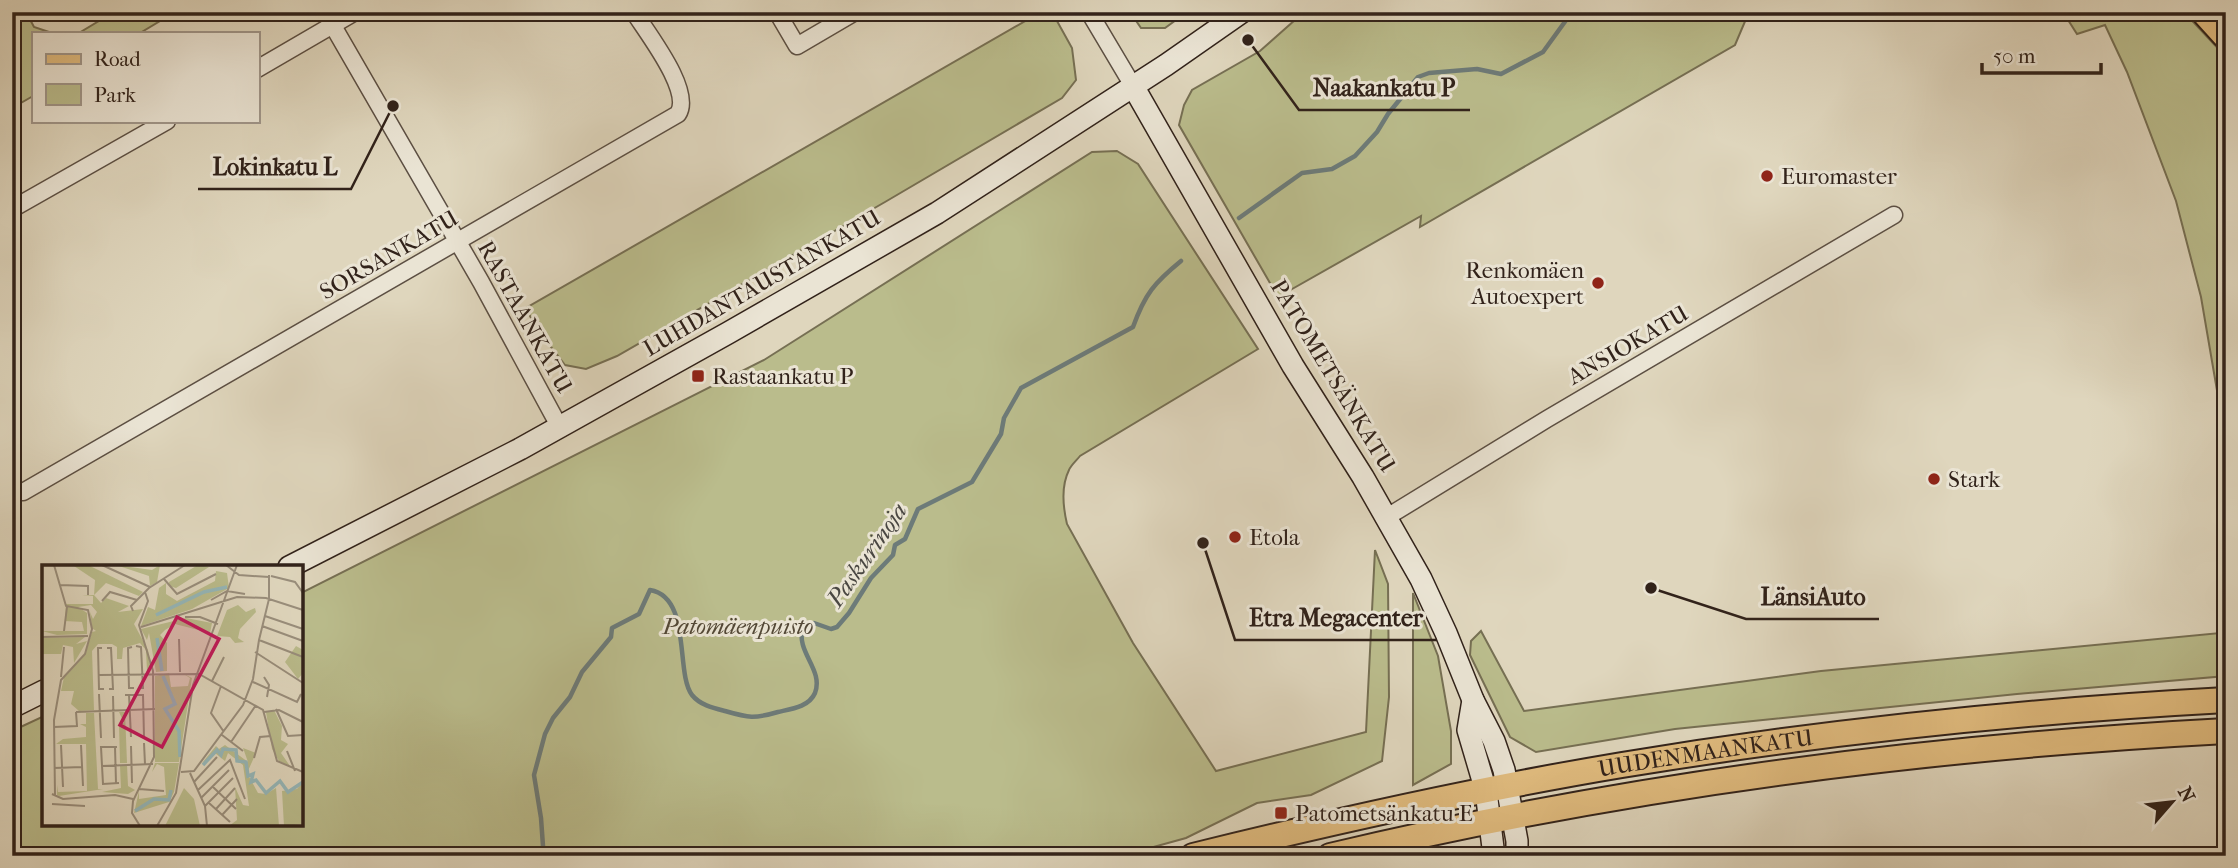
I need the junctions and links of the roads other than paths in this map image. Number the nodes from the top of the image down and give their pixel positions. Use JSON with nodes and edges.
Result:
{"nodes":[{"id":1,"x":355,"y":12,"type":"edge"},
{"id":2,"x":634,"y":12,"type":"edge"},
{"id":3,"x":777,"y":12,"type":"edge"},
{"id":4,"x":855,"y":12,"type":"edge"},
{"id":5,"x":1089,"y":12,"type":"edge"},
{"id":6,"x":1242,"y":12,"type":"edge"},
{"id":7,"x":2206,"y":12,"type":"edge"},
{"id":8,"x":329,"y":19,"type":"edge"},
{"id":9,"x":2226,"y":34,"type":"edge"},
{"id":10,"x":259,"y":68,"type":"edge"},
{"id":11,"x":1133,"y":86,"type":"junction"},
{"id":12,"x":165,"y":122,"type":"edge"},
{"id":13,"x":12,"y":209,"type":"edge"},
{"id":14,"x":1894,"y":215,"type":"dead end"},
{"id":15,"x":457,"y":242,"type":"junction"},
{"id":16,"x":559,"y":426,"type":"junction"},
{"id":17,"x":23,"y":492,"type":"dead end"},
{"id":18,"x":1387,"y":517,"type":"junction"},
{"id":19,"x":293,"y":565,"type":"edge"},
{"id":20,"x":42,"y":692,"type":"edge"},
{"id":21,"x":2226,"y":700,"type":"edge"},
{"id":22,"x":12,"y":707,"type":"edge"},
{"id":23,"x":2226,"y":731,"type":"edge"},
{"id":24,"x":1496,"y":789,"type":"junction"},
{"id":25,"x":1502,"y":819,"type":"junction"},
{"id":26,"x":1193,"y":856,"type":"edge"},
{"id":27,"x":1331,"y":856,"type":"edge"},
{"id":28,"x":1494,"y":856,"type":"edge"},
{"id":29,"x":1517,"y":856,"type":"edge"}],
"edges":[{"from":1,"to":8,"type":"street"},
{"from":2,"to":15,"type":"street","name":"SORSANKATU"},
{"from":3,"to":4,"type":"street"},
{"from":5,"to":11,"type":"street"},
{"from":6,"to":11,"type":"street","name":"LUHDANTAUSTANKATU"},
{"from":7,"to":9,"type":"highway"},
{"from":8,"to":10,"type":"street"},
{"from":8,"to":15,"type":"street","name":"RASTAANKATU"},
{"from":11,"to":16,"type":"street","name":"LUHDANTAUSTANKATU"},
{"from":11,"to":18,"type":"street","name":"PATOMETSÄNKATU"},
{"from":12,"to":13,"type":"street"},
{"from":14,"to":18,"type":"street","name":"ANSIOKATU"},
{"from":15,"to":16,"type":"street","name":"RASTAANKATU"},
{"from":15,"to":17,"type":"street","name":"SORSANKATU"},
{"from":16,"to":19,"type":"street","name":"LUHDANTAUSTANKATU"},
{"from":18,"to":24,"type":"street","name":"PATOMETSÄNKATU"},
{"from":20,"to":22,"type":"street"},
{"from":21,"to":24,"type":"main road","name":"UUDENMAANKATU"},
{"from":23,"to":25,"type":"main road","name":"UUDENMAANKATU"},
{"from":24,"to":25,"type":"street","name":"PATOMETSÄNKATU"},
{"from":24,"to":26,"type":"main road","name":"UUDENMAANKATU"},
{"from":25,"to":27,"type":"main road","name":"UUDENMAANKATU"},
{"from":25,"to":28,"type":"street"},
{"from":25,"to":29,"type":"street"}]}
